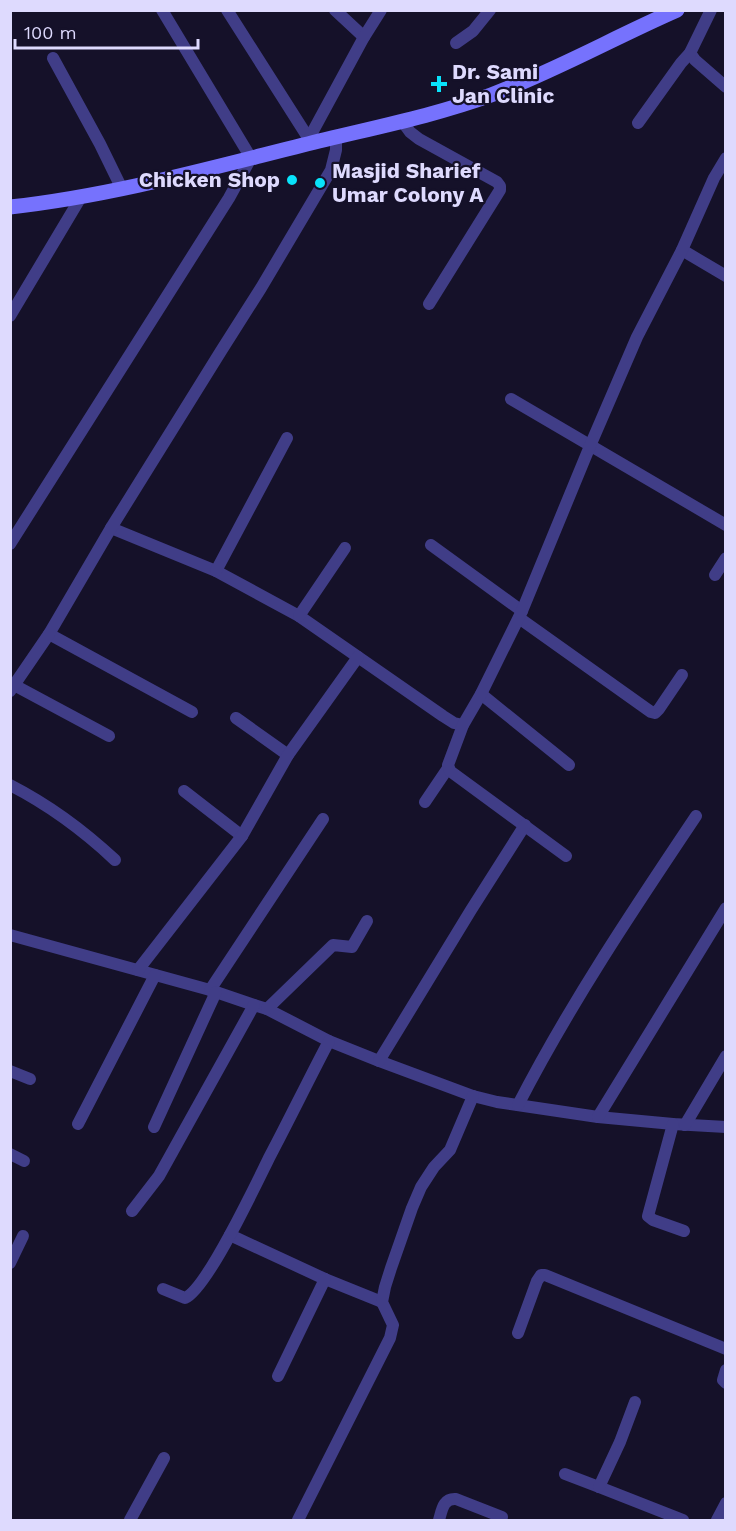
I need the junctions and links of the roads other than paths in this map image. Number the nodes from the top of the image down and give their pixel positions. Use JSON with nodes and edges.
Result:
{"nodes":[{"id":1,"x":162,"y":10,"type":"edge"},
{"id":2,"x":227,"y":10,"type":"edge"},
{"id":3,"x":335,"y":10,"type":"edge"},
{"id":4,"x":381,"y":10,"type":"edge"},
{"id":5,"x":490,"y":10,"type":"edge"},
{"id":6,"x":677,"y":10,"type":"edge"},
{"id":7,"x":711,"y":10,"type":"edge"},
{"id":8,"x":364,"y":37,"type":"junction"},
{"id":9,"x":456,"y":43,"type":"dead end"},
{"id":10,"x":690,"y":52,"type":"junction"},
{"id":11,"x":53,"y":58,"type":"dead end"},
{"id":12,"x":726,"y":87,"type":"edge"},
{"id":13,"x":402,"y":121,"type":"junction"},
{"id":14,"x":638,"y":123,"type":"dead end"},
{"id":15,"x":336,"y":137,"type":"junction"},
{"id":16,"x":308,"y":141,"type":"junction"},
{"id":17,"x":251,"y":158,"type":"junction"},
{"id":18,"x":726,"y":158,"type":"edge"},
{"id":19,"x":122,"y":189,"type":"junction"},
{"id":20,"x":81,"y":197,"type":"junction"},
{"id":21,"x":11,"y":208,"type":"edge"},
{"id":22,"x":682,"y":250,"type":"junction"},
{"id":23,"x":726,"y":276,"type":"edge"},
{"id":24,"x":429,"y":304,"type":"dead end"},
{"id":25,"x":10,"y":316,"type":"edge"},
{"id":26,"x":511,"y":399,"type":"dead end"},
{"id":27,"x":287,"y":438,"type":"dead end"},
{"id":28,"x":590,"y":446,"type":"junction"},
{"id":29,"x":726,"y":525,"type":"edge"},
{"id":30,"x":111,"y":528,"type":"junction"},
{"id":31,"x":10,"y":544,"type":"edge"},
{"id":32,"x":431,"y":545,"type":"dead end"},
{"id":33,"x":345,"y":548,"type":"dead end"},
{"id":34,"x":726,"y":558,"type":"edge"},
{"id":35,"x":216,"y":571,"type":"junction"},
{"id":36,"x":715,"y":575,"type":"dead end"},
{"id":37,"x":520,"y":614,"type":"junction"},
{"id":38,"x":299,"y":616,"type":"junction"},
{"id":39,"x":49,"y":634,"type":"junction"},
{"id":40,"x":358,"y":657,"type":"junction"},
{"id":41,"x":682,"y":675,"type":"dead end"},
{"id":42,"x":12,"y":688,"type":"edge"},
{"id":43,"x":480,"y":694,"type":"junction"},
{"id":44,"x":192,"y":712,"type":"dead end"},
{"id":45,"x":236,"y":718,"type":"dead end"},
{"id":46,"x":463,"y":726,"type":"junction"},
{"id":47,"x":109,"y":736,"type":"dead end"},
{"id":48,"x":288,"y":755,"type":"junction"},
{"id":49,"x":569,"y":765,"type":"dead end"},
{"id":50,"x":448,"y":768,"type":"junction"},
{"id":51,"x":10,"y":785,"type":"edge"},
{"id":52,"x":184,"y":791,"type":"dead end"},
{"id":53,"x":425,"y":802,"type":"dead end"},
{"id":54,"x":696,"y":816,"type":"dead end"},
{"id":55,"x":323,"y":819,"type":"dead end"},
{"id":56,"x":525,"y":825,"type":"junction"},
{"id":57,"x":242,"y":837,"type":"junction"},
{"id":58,"x":566,"y":856,"type":"dead end"},
{"id":59,"x":115,"y":860,"type":"dead end"},
{"id":60,"x":726,"y":908,"type":"edge"},
{"id":61,"x":367,"y":921,"type":"dead end"},
{"id":62,"x":10,"y":935,"type":"edge"},
{"id":63,"x":138,"y":970,"type":"junction"},
{"id":64,"x":156,"y":975,"type":"junction"},
{"id":65,"x":213,"y":991,"type":"junction"},
{"id":66,"x":254,"y":1005,"type":"junction"},
{"id":67,"x":267,"y":1009,"type":"junction"},
{"id":68,"x":329,"y":1041,"type":"junction"},
{"id":69,"x":726,"y":1056,"type":"edge"},
{"id":70,"x":379,"y":1061,"type":"junction"},
{"id":71,"x":10,"y":1071,"type":"edge"},
{"id":72,"x":30,"y":1079,"type":"dead end"},
{"id":73,"x":473,"y":1096,"type":"junction"},
{"id":74,"x":518,"y":1105,"type":"junction"},
{"id":75,"x":598,"y":1117,"type":"junction"},
{"id":76,"x":78,"y":1124,"type":"dead end"},
{"id":77,"x":679,"y":1125,"type":"junction"},
{"id":78,"x":154,"y":1127,"type":"dead end"},
{"id":79,"x":726,"y":1127,"type":"edge"},
{"id":80,"x":10,"y":1154,"type":"edge"},
{"id":81,"x":24,"y":1161,"type":"dead end"},
{"id":82,"x":132,"y":1211,"type":"dead end"},
{"id":83,"x":684,"y":1231,"type":"dead end"},
{"id":84,"x":230,"y":1235,"type":"junction"},
{"id":85,"x":23,"y":1236,"type":"dead end"},
{"id":86,"x":10,"y":1263,"type":"edge"},
{"id":87,"x":325,"y":1279,"type":"junction"},
{"id":88,"x":163,"y":1289,"type":"dead end"},
{"id":89,"x":382,"y":1302,"type":"junction"},
{"id":90,"x":518,"y":1333,"type":"dead end"},
{"id":91,"x":726,"y":1349,"type":"edge"},
{"id":92,"x":726,"y":1370,"type":"edge"},
{"id":93,"x":278,"y":1376,"type":"dead end"},
{"id":94,"x":726,"y":1383,"type":"edge"},
{"id":95,"x":635,"y":1402,"type":"dead end"},
{"id":96,"x":164,"y":1458,"type":"dead end"},
{"id":97,"x":565,"y":1474,"type":"dead end"},
{"id":98,"x":600,"y":1487,"type":"junction"},
{"id":99,"x":726,"y":1503,"type":"edge"},
{"id":100,"x":502,"y":1517,"type":"dead end"},
{"id":101,"x":130,"y":1521,"type":"edge"},
{"id":102,"x":298,"y":1521,"type":"edge"},
{"id":103,"x":439,"y":1521,"type":"edge"},
{"id":104,"x":683,"y":1521,"type":"edge"},
{"id":105,"x":717,"y":1521,"type":"edge"}],
"edges":[{"from":1,"to":17,"type":"street"},
{"from":2,"to":16,"type":"street"},
{"from":3,"to":8,"type":"street"},
{"from":4,"to":8,"type":"street"},
{"from":5,"to":9,"type":"street"},
{"from":6,"to":13,"type":"street"},
{"from":7,"to":10,"type":"street"},
{"from":8,"to":16,"type":"street"},
{"from":10,"to":12,"type":"street"},
{"from":10,"to":14,"type":"street"},
{"from":11,"to":19,"type":"street"},
{"from":13,"to":15,"type":"street"},
{"from":13,"to":24,"type":"street"},
{"from":15,"to":16,"type":"street"},
{"from":15,"to":30,"type":"street"},
{"from":16,"to":17,"type":"street"},
{"from":17,"to":19,"type":"street"},
{"from":17,"to":31,"type":"street"},
{"from":18,"to":22,"type":"street"},
{"from":19,"to":20,"type":"street"},
{"from":20,"to":21,"type":"street"},
{"from":20,"to":25,"type":"street"},
{"from":22,"to":23,"type":"street"},
{"from":22,"to":28,"type":"street"},
{"from":26,"to":28,"type":"street"},
{"from":27,"to":35,"type":"street"},
{"from":28,"to":29,"type":"street"},
{"from":28,"to":37,"type":"street"},
{"from":30,"to":35,"type":"street"},
{"from":30,"to":39,"type":"street"},
{"from":32,"to":37,"type":"street"},
{"from":33,"to":38,"type":"street"},
{"from":34,"to":36,"type":"street"},
{"from":35,"to":38,"type":"street"},
{"from":37,"to":41,"type":"street"},
{"from":37,"to":43,"type":"street"},
{"from":38,"to":40,"type":"street"},
{"from":39,"to":42,"type":"street"},
{"from":39,"to":44,"type":"street"},
{"from":40,"to":46,"type":"street"},
{"from":40,"to":48,"type":"street"},
{"from":42,"to":47,"type":"street"},
{"from":43,"to":46,"type":"street"},
{"from":43,"to":49,"type":"street"},
{"from":45,"to":48,"type":"street"},
{"from":46,"to":50,"type":"street"},
{"from":48,"to":57,"type":"street"},
{"from":50,"to":53,"type":"street"},
{"from":50,"to":56,"type":"street"},
{"from":51,"to":59,"type":"street"},
{"from":52,"to":57,"type":"street"},
{"from":54,"to":74,"type":"street"},
{"from":55,"to":65,"type":"street"},
{"from":56,"to":58,"type":"street"},
{"from":56,"to":70,"type":"street"},
{"from":57,"to":63,"type":"street"},
{"from":60,"to":75,"type":"street"},
{"from":61,"to":67,"type":"street"},
{"from":62,"to":63,"type":"street"},
{"from":63,"to":64,"type":"street"},
{"from":64,"to":65,"type":"street"},
{"from":64,"to":76,"type":"street"},
{"from":65,"to":66,"type":"street"},
{"from":65,"to":78,"type":"street"},
{"from":66,"to":67,"type":"street"},
{"from":66,"to":82,"type":"street"},
{"from":67,"to":68,"type":"street"},
{"from":68,"to":70,"type":"street"},
{"from":68,"to":84,"type":"street"},
{"from":69,"to":77,"type":"street"},
{"from":70,"to":73,"type":"street"},
{"from":71,"to":72,"type":"street"},
{"from":73,"to":74,"type":"street"},
{"from":73,"to":89,"type":"street"},
{"from":74,"to":75,"type":"street"},
{"from":75,"to":77,"type":"street"},
{"from":77,"to":79,"type":"street"},
{"from":77,"to":83,"type":"street"},
{"from":80,"to":81,"type":"street"},
{"from":84,"to":87,"type":"street"},
{"from":84,"to":88,"type":"street"},
{"from":85,"to":86,"type":"street"},
{"from":87,"to":89,"type":"street"},
{"from":87,"to":93,"type":"street"},
{"from":89,"to":102,"type":"street"},
{"from":90,"to":91,"type":"street"},
{"from":92,"to":94,"type":"street"},
{"from":95,"to":98,"type":"street"},
{"from":96,"to":101,"type":"street"},
{"from":97,"to":98,"type":"street"},
{"from":98,"to":104,"type":"street"},
{"from":99,"to":105,"type":"street"},
{"from":100,"to":103,"type":"street"}]}
